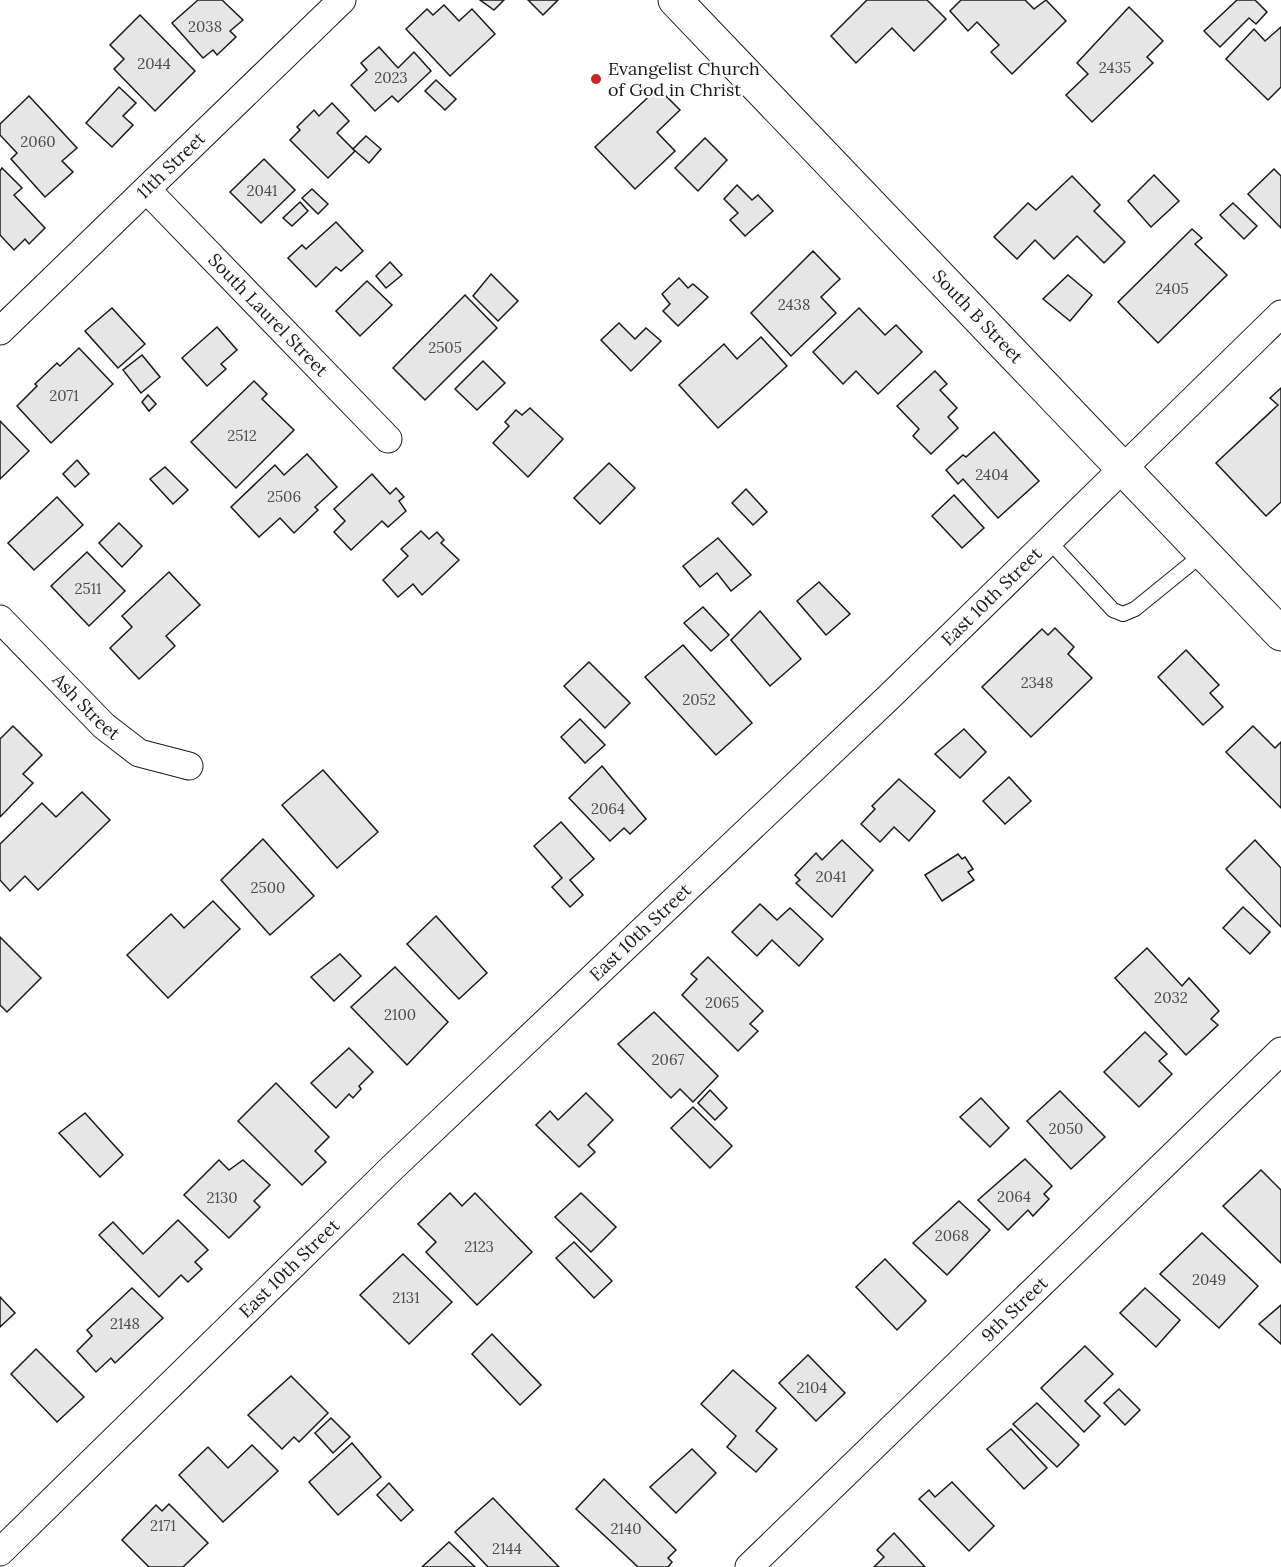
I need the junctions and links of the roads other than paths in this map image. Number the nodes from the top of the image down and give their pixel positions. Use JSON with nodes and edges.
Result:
{"nodes":[{"id":1,"x":342,"y":0,"type":"edge"},
{"id":2,"x":675,"y":0,"type":"edge"},
{"id":3,"x":147,"y":190,"type":"junction"},
{"id":4,"x":1281,"y":314,"type":"edge"},
{"id":5,"x":0,"y":331,"type":"edge"},
{"id":6,"x":388,"y":440,"type":"dead end"},
{"id":7,"x":1123,"y":466,"type":"junction"},
{"id":8,"x":1048,"y":540,"type":"junction"},
{"id":9,"x":1204,"y":553,"type":"junction"},
{"id":10,"x":0,"y":619,"type":"edge"},
{"id":11,"x":1281,"y":634,"type":"edge"},
{"id":12,"x":189,"y":766,"type":"dead end"},
{"id":13,"x":1281,"y":1051,"type":"edge"},
{"id":14,"x":0,"y":1552,"type":"edge"},
{"id":15,"x":749,"y":1567,"type":"edge"}],
"edges":[{"from":1,"to":3,"type":"street","name":"11th Street"},
{"from":2,"to":7,"type":"street","name":"South B Street"},
{"from":3,"to":5,"type":"street","name":"11th Street"},
{"from":3,"to":6,"type":"street","name":"South Laurel Street"},
{"from":4,"to":7,"type":"street","name":"East 10th Street"},
{"from":7,"to":8,"type":"street","name":"East 10th Street"},
{"from":7,"to":9,"type":"street","name":"South B Street"},
{"from":8,"to":9,"type":"lane"},
{"from":8,"to":14,"type":"street","name":"East 10th Street"},
{"from":9,"to":11,"type":"street","name":"South B Street"},
{"from":10,"to":12,"type":"street","name":"Ash Street"},
{"from":13,"to":15,"type":"street","name":"9th Street"}]}
